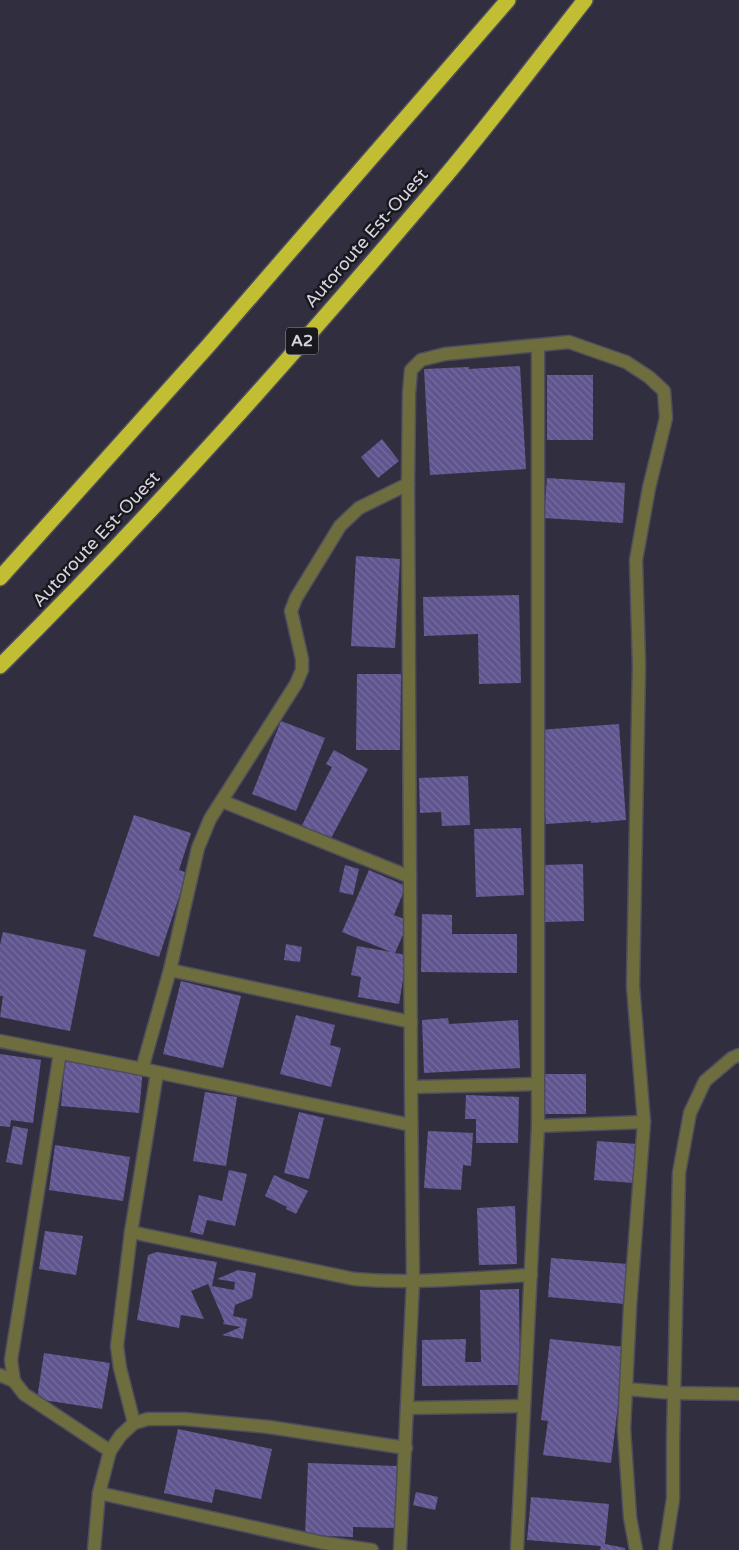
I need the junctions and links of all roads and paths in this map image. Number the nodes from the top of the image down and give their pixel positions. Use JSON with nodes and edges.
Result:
{"nodes":[{"id":1,"x":508,"y":0,"type":"edge"},
{"id":2,"x":585,"y":0,"type":"edge"},
{"id":3,"x":538,"y":346,"type":"junction"},
{"id":4,"x":408,"y":484,"type":"junction"},
{"id":5,"x":0,"y":578,"type":"edge"},
{"id":6,"x":0,"y":666,"type":"edge"},
{"id":7,"x":222,"y":801,"type":"junction"},
{"id":8,"x":410,"y":877,"type":"junction"},
{"id":9,"x":170,"y":970,"type":"junction"},
{"id":10,"x":411,"y":1022,"type":"junction"},
{"id":11,"x":0,"y":1041,"type":"edge"},
{"id":12,"x":60,"y":1053,"type":"junction"},
{"id":13,"x":739,"y":1055,"type":"edge"},
{"id":14,"x":142,"y":1069,"type":"junction"},
{"id":15,"x":157,"y":1073,"type":"junction"},
{"id":16,"x":537,"y":1084,"type":"junction"},
{"id":17,"x":411,"y":1087,"type":"junction"},
{"id":18,"x":644,"y":1122,"type":"junction"},
{"id":19,"x":411,"y":1125,"type":"junction"},
{"id":20,"x":538,"y":1126,"type":"junction"},
{"id":21,"x":131,"y":1232,"type":"junction"},
{"id":22,"x":530,"y":1274,"type":"junction"},
{"id":23,"x":413,"y":1281,"type":"junction"},
{"id":24,"x":0,"y":1375,"type":"edge"},
{"id":25,"x":14,"y":1381,"type":"junction"},
{"id":26,"x":626,"y":1389,"type":"junction"},
{"id":27,"x":674,"y":1393,"type":"junction"},
{"id":28,"x":739,"y":1394,"type":"edge"},
{"id":29,"x":524,"y":1406,"type":"junction"},
{"id":30,"x":407,"y":1408,"type":"junction"},
{"id":31,"x":134,"y":1422,"type":"junction"},
{"id":32,"x":406,"y":1448,"type":"junction"},
{"id":33,"x":110,"y":1450,"type":"junction"},
{"id":34,"x":99,"y":1493,"type":"junction"},
{"id":35,"x":94,"y":1550,"type":"edge"},
{"id":36,"x":370,"y":1550,"type":"edge"},
{"id":37,"x":400,"y":1550,"type":"edge"},
{"id":38,"x":517,"y":1550,"type":"edge"},
{"id":39,"x":636,"y":1550,"type":"edge"},
{"id":40,"x":666,"y":1550,"type":"edge"}],
"edges":[{"from":1,"to":5,"type":"highway"},
{"from":2,"to":6,"type":"highway","name":"Autoroute Est-Ouest","number":"A2"},
{"from":3,"to":4,"type":"street"},
{"from":3,"to":16,"type":"street"},
{"from":3,"to":18,"type":"street"},
{"from":4,"to":7,"type":"street"},
{"from":4,"to":8,"type":"street"},
{"from":7,"to":8,"type":"street"},
{"from":7,"to":9,"type":"street"},
{"from":8,"to":10,"type":"street"},
{"from":9,"to":10,"type":"street"},
{"from":9,"to":14,"type":"street"},
{"from":10,"to":17,"type":"street"},
{"from":11,"to":12,"type":"street"},
{"from":12,"to":14,"type":"street"},
{"from":12,"to":25,"type":"street"},
{"from":13,"to":27,"type":"street"},
{"from":14,"to":15,"type":"street"},
{"from":15,"to":19,"type":"street"},
{"from":15,"to":21,"type":"street"},
{"from":16,"to":17,"type":"street"},
{"from":16,"to":20,"type":"street"},
{"from":17,"to":19,"type":"street"},
{"from":18,"to":20,"type":"street"},
{"from":18,"to":26,"type":"street"},
{"from":19,"to":23,"type":"street"},
{"from":20,"to":22,"type":"street"},
{"from":21,"to":23,"type":"street"},
{"from":21,"to":31,"type":"street"},
{"from":22,"to":23,"type":"street"},
{"from":22,"to":29,"type":"street"},
{"from":23,"to":30,"type":"street"},
{"from":24,"to":25,"type":"street"},
{"from":25,"to":33,"type":"street"},
{"from":26,"to":27,"type":"street"},
{"from":26,"to":39,"type":"street"},
{"from":27,"to":28,"type":"street"},
{"from":27,"to":40,"type":"street"},
{"from":29,"to":30,"type":"street"},
{"from":29,"to":38,"type":"street"},
{"from":30,"to":32,"type":"street"},
{"from":31,"to":32,"type":"street"},
{"from":31,"to":33,"type":"street"},
{"from":32,"to":37,"type":"street"},
{"from":33,"to":34,"type":"street"},
{"from":34,"to":35,"type":"street"},
{"from":34,"to":36,"type":"street"}]}
